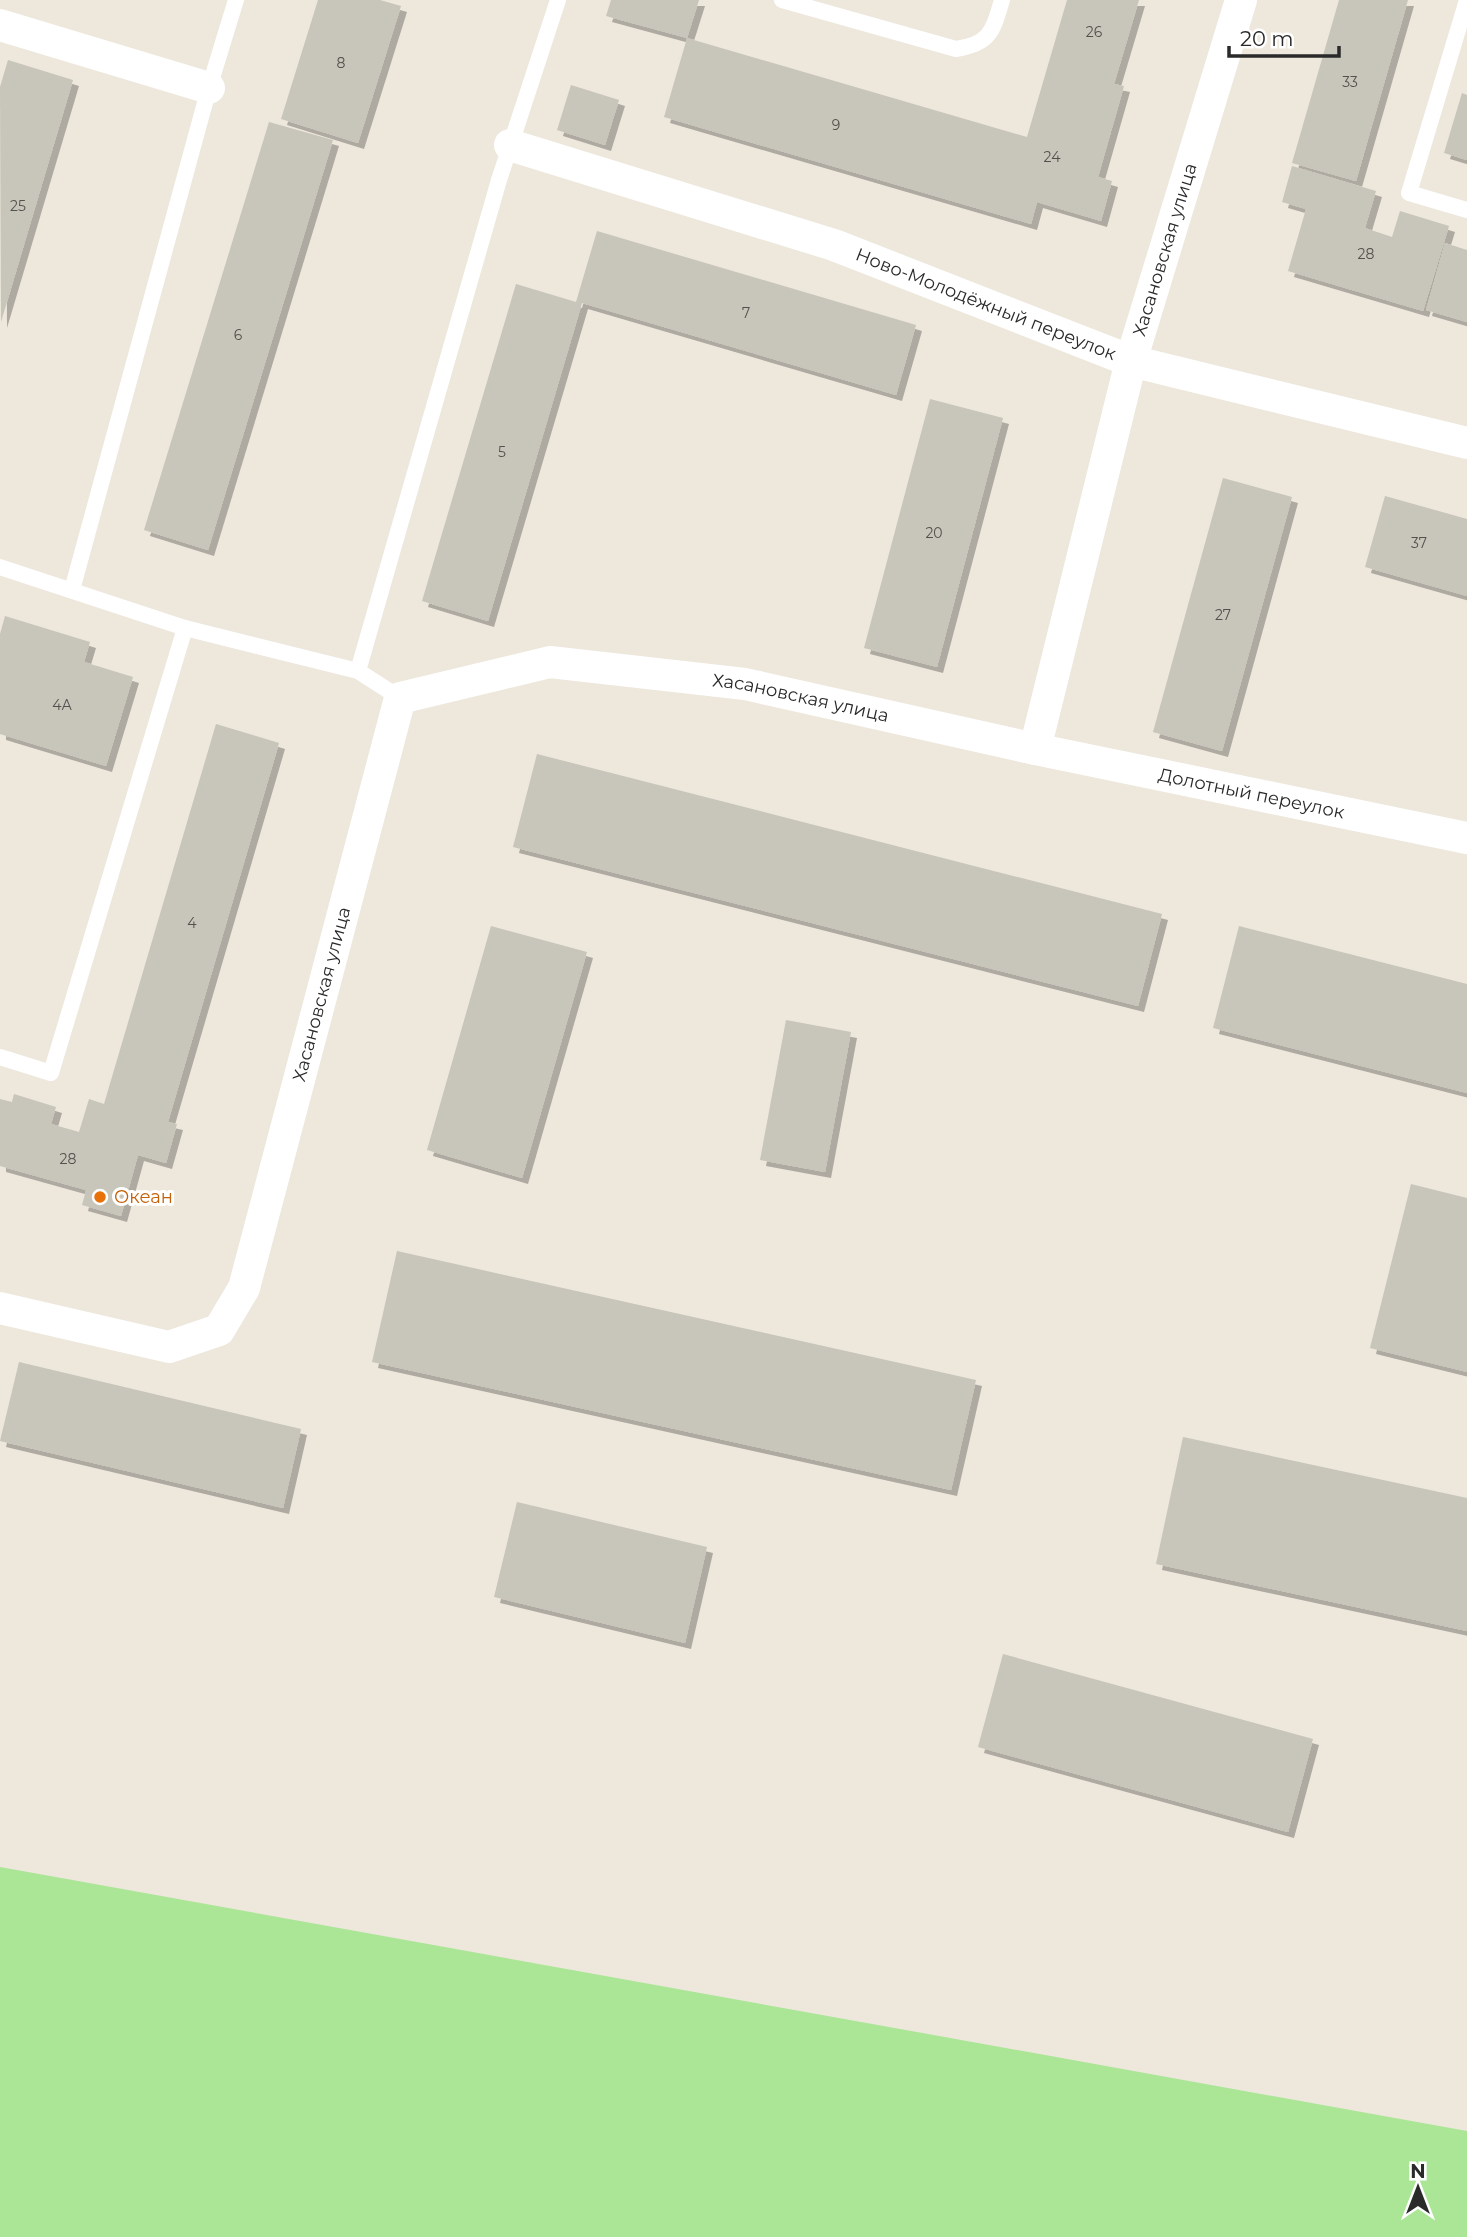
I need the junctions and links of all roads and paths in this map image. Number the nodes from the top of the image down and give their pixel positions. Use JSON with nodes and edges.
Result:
{"nodes":[{"id":1,"x":236,"y":0,"type":"edge"},
{"id":2,"x":558,"y":0,"type":"edge"},
{"id":3,"x":782,"y":0,"type":"edge"},
{"id":4,"x":1002,"y":0,"type":"edge"},
{"id":5,"x":1241,"y":0,"type":"edge"},
{"id":6,"x":1467,"y":0,"type":"edge"},
{"id":7,"x":0,"y":25,"type":"edge"},
{"id":8,"x":209,"y":88,"type":"junction"},
{"id":9,"x":510,"y":145,"type":"junction"},
{"id":10,"x":1467,"y":210,"type":"edge"},
{"id":11,"x":1131,"y":361,"type":"junction"},
{"id":12,"x":1467,"y":443,"type":"edge"},
{"id":13,"x":0,"y":567,"type":"edge"},
{"id":14,"x":72,"y":590,"type":"junction"},
{"id":15,"x":185,"y":628,"type":"junction"},
{"id":16,"x":358,"y":671,"type":"junction"},
{"id":17,"x":400,"y":698,"type":"junction"},
{"id":18,"x":1035,"y":749,"type":"junction"},
{"id":19,"x":1467,"y":838,"type":"edge"},
{"id":20,"x":0,"y":1057,"type":"edge"},
{"id":21,"x":0,"y":1308,"type":"edge"}],
"edges":[{"from":1,"to":8,"type":"lane"},
{"from":2,"to":9,"type":"lane"},
{"from":3,"to":4,"type":"lane"},
{"from":5,"to":11,"type":"street","name":"Хасановская улица"},
{"from":6,"to":10,"type":"lane"},
{"from":7,"to":8,"type":"street"},
{"from":8,"to":14,"type":"lane"},
{"from":9,"to":11,"type":"street","name":"Ново-Молодёжный переулок"},
{"from":9,"to":16,"type":"lane"},
{"from":11,"to":12,"type":"street","name":"Ново-Молодёжный переулок"},
{"from":11,"to":18,"type":"street","name":"Хасановская улица"},
{"from":13,"to":14,"type":"lane"},
{"from":14,"to":15,"type":"lane"},
{"from":15,"to":16,"type":"lane"},
{"from":15,"to":20,"type":"lane"},
{"from":16,"to":17,"type":"lane"},
{"from":17,"to":18,"type":"street","name":"Хасановская улица"},
{"from":17,"to":21,"type":"street","name":"Хасановская улица"},
{"from":18,"to":19,"type":"street","name":"Долотный переулок"}]}
